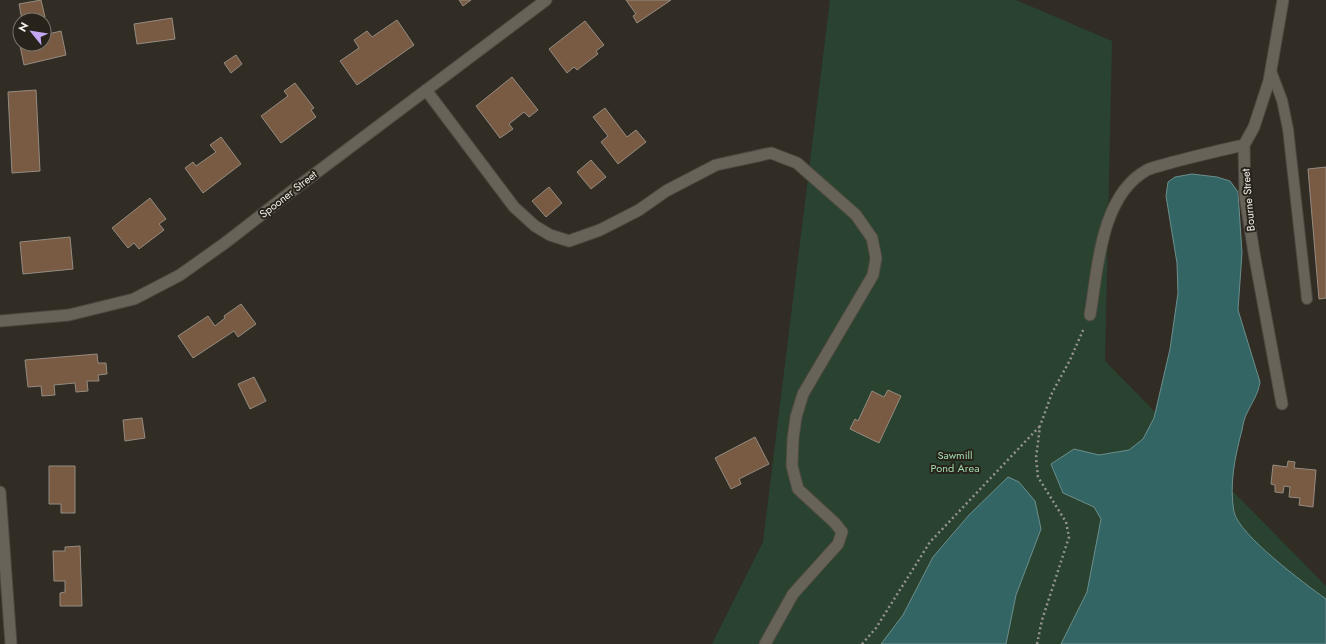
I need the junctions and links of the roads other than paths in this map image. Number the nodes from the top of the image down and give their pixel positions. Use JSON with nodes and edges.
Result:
{"nodes":[{"id":1,"x":546,"y":0,"type":"edge"},
{"id":2,"x":1283,"y":0,"type":"edge"},
{"id":3,"x":1271,"y":71,"type":"junction"},
{"id":4,"x":426,"y":90,"type":"junction"},
{"id":5,"x":1244,"y":145,"type":"junction"},
{"id":6,"x":1307,"y":299,"type":"dead end"},
{"id":7,"x":1090,"y":315,"type":"road end"},
{"id":8,"x":0,"y":321,"type":"edge"},
{"id":9,"x":1282,"y":404,"type":"dead end"},
{"id":10,"x":0,"y":492,"type":"edge"},
{"id":11,"x":11,"y":644,"type":"edge"},
{"id":12,"x":765,"y":644,"type":"edge"}],
"edges":[{"from":1,"to":4,"type":"street","name":"Spooner Street"},
{"from":2,"to":3,"type":"street"},
{"from":3,"to":5,"type":"street"},
{"from":3,"to":6,"type":"lane"},
{"from":4,"to":8,"type":"street","name":"Spooner Street"},
{"from":4,"to":12,"type":"street"},
{"from":5,"to":7,"type":"street"},
{"from":5,"to":9,"type":"street","name":"Bourne Street"},
{"from":10,"to":11,"type":"street"}]}
